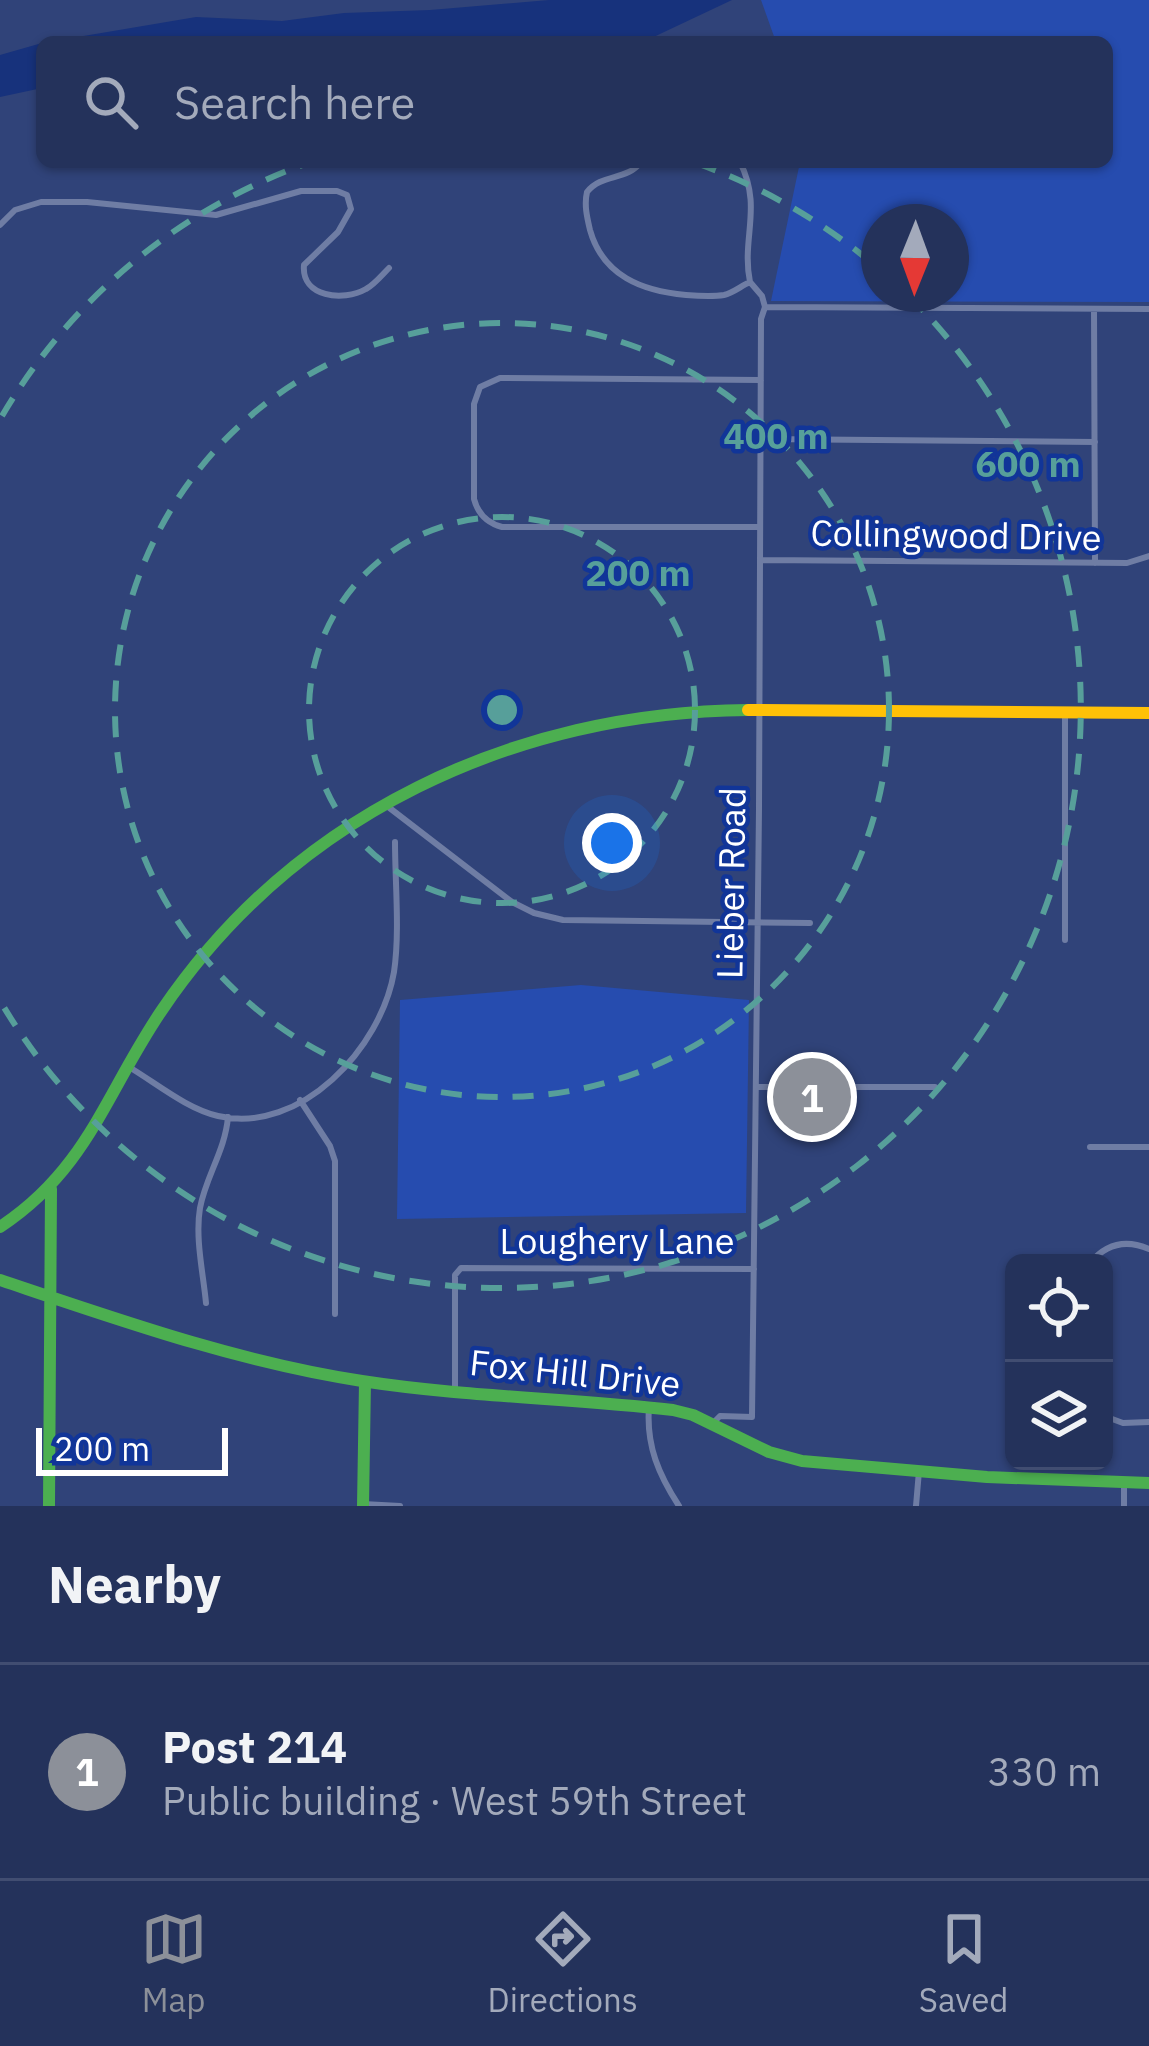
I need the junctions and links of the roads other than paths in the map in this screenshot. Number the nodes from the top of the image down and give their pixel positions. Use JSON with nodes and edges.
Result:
{"nodes":[{"id":1,"x":634,"y":168,"type":"edge"},
{"id":2,"x":742,"y":168,"type":"edge"},
{"id":3,"x":0,"y":225,"type":"edge"},
{"id":4,"x":389,"y":268,"type":"dead end"},
{"id":5,"x":749,"y":282,"type":"junction"},
{"id":6,"x":766,"y":307,"type":"junction"},
{"id":7,"x":1094,"y":309,"type":"junction"},
{"id":8,"x":1149,"y":309,"type":"edge"},
{"id":9,"x":761,"y":380,"type":"junction"},
{"id":10,"x":761,"y":439,"type":"junction"},
{"id":11,"x":1095,"y":442,"type":"junction"},
{"id":12,"x":760,"y":527,"type":"junction"},
{"id":13,"x":1149,"y":556,"type":"edge"},
{"id":14,"x":760,"y":560,"type":"junction"},
{"id":15,"x":1095,"y":563,"type":"junction"},
{"id":16,"x":759,"y":710,"type":"junction"},
{"id":17,"x":1065,"y":713,"type":"junction"},
{"id":18,"x":1149,"y":713,"type":"edge"},
{"id":19,"x":384,"y":804,"type":"junction"},
{"id":20,"x":395,"y":842,"type":"dead end"},
{"id":21,"x":758,"y":922,"type":"junction"},
{"id":22,"x":810,"y":923,"type":"dead end"},
{"id":23,"x":1065,"y":940,"type":"dead end"},
{"id":24,"x":128,"y":1066,"type":"junction"},
{"id":25,"x":756,"y":1087,"type":"junction"},
{"id":26,"x":935,"y":1087,"type":"dead end"},
{"id":27,"x":300,"y":1100,"type":"junction"},
{"id":28,"x":228,"y":1117,"type":"junction"},
{"id":29,"x":1090,"y":1147,"type":"dead end"},
{"id":30,"x":1149,"y":1148,"type":"edge"},
{"id":31,"x":51,"y":1189,"type":"junction"},
{"id":32,"x":0,"y":1227,"type":"edge"},
{"id":33,"x":1149,"y":1249,"type":"edge"},
{"id":34,"x":1100,"y":1254,"type":"edge"},
{"id":35,"x":754,"y":1269,"type":"junction"},
{"id":36,"x":0,"y":1280,"type":"edge"},
{"id":37,"x":52,"y":1297,"type":"junction"},
{"id":38,"x":206,"y":1303,"type":"dead end"},
{"id":39,"x":335,"y":1314,"type":"dead end"},
{"id":40,"x":364,"y":1382,"type":"junction"},
{"id":41,"x":455,"y":1390,"type":"junction"},
{"id":42,"x":649,"y":1408,"type":"junction"},
{"id":43,"x":1113,"y":1419,"type":"edge"},
{"id":44,"x":1149,"y":1422,"type":"edge"},
{"id":45,"x":712,"y":1424,"type":"junction"},
{"id":46,"x":919,"y":1471,"type":"junction"},
{"id":47,"x":1124,"y":1482,"type":"junction"},
{"id":48,"x":1149,"y":1483,"type":"edge"},
{"id":49,"x":363,"y":1505,"type":"edge"},
{"id":50,"x":49,"y":1506,"type":"edge"},
{"id":51,"x":400,"y":1506,"type":"edge"},
{"id":52,"x":680,"y":1506,"type":"edge"},
{"id":53,"x":916,"y":1506,"type":"edge"},
{"id":54,"x":1124,"y":1506,"type":"edge"}],
"edges":[{"from":1,"to":5,"type":"street"},
{"from":2,"to":5,"type":"street"},
{"from":3,"to":4,"type":"street"},
{"from":5,"to":6,"type":"street"},
{"from":6,"to":7,"type":"street"},
{"from":6,"to":9,"type":"street","name":"Lieber Road"},
{"from":7,"to":8,"type":"street"},
{"from":7,"to":11,"type":"street"},
{"from":9,"to":10,"type":"street","name":"Lieber Road"},
{"from":9,"to":12,"type":"street"},
{"from":10,"to":11,"type":"street"},
{"from":10,"to":12,"type":"street","name":"Lieber Road"},
{"from":11,"to":15,"type":"street"},
{"from":12,"to":14,"type":"street","name":"Lieber Road"},
{"from":13,"to":15,"type":"street","name":"Collingwood Drive"},
{"from":14,"to":15,"type":"street","name":"Collingwood Drive"},
{"from":14,"to":16,"type":"street","name":"Lieber Road"},
{"from":16,"to":17,"type":"street"},
{"from":16,"to":19,"type":"street"},
{"from":16,"to":21,"type":"street","name":"Lieber Road"},
{"from":17,"to":18,"type":"street"},
{"from":17,"to":23,"type":"street"},
{"from":19,"to":21,"type":"street"},
{"from":19,"to":24,"type":"street"},
{"from":20,"to":27,"type":"street"},
{"from":21,"to":22,"type":"street"},
{"from":21,"to":25,"type":"street","name":"Lieber Road"},
{"from":24,"to":28,"type":"street"},
{"from":24,"to":31,"type":"street"},
{"from":25,"to":26,"type":"street"},
{"from":25,"to":35,"type":"street","name":"Lieber Road"},
{"from":27,"to":28,"type":"street"},
{"from":27,"to":39,"type":"street"},
{"from":28,"to":38,"type":"street"},
{"from":29,"to":30,"type":"street"},
{"from":31,"to":32,"type":"street"},
{"from":31,"to":37,"type":"street"},
{"from":33,"to":34,"type":"street"},
{"from":35,"to":41,"type":"street","name":"Loughery Lane"},
{"from":35,"to":45,"type":"street","name":"Lieber Road"},
{"from":36,"to":37,"type":"street","name":"Fox Hill Drive"},
{"from":37,"to":40,"type":"street","name":"Fox Hill Drive"},
{"from":37,"to":50,"type":"street"},
{"from":40,"to":41,"type":"street","name":"Fox Hill Drive"},
{"from":40,"to":49,"type":"street"},
{"from":41,"to":42,"type":"street","name":"Fox Hill Drive"},
{"from":42,"to":45,"type":"street","name":"Fox Hill Drive"},
{"from":42,"to":52,"type":"street"},
{"from":43,"to":44,"type":"street"},
{"from":45,"to":46,"type":"street","name":"Fox Hill Drive"},
{"from":46,"to":47,"type":"street","name":"Fox Hill Drive"},
{"from":46,"to":53,"type":"street"},
{"from":47,"to":48,"type":"street","name":"Fox Hill Drive"},
{"from":47,"to":54,"type":"street"},
{"from":49,"to":51,"type":"street"}]}
